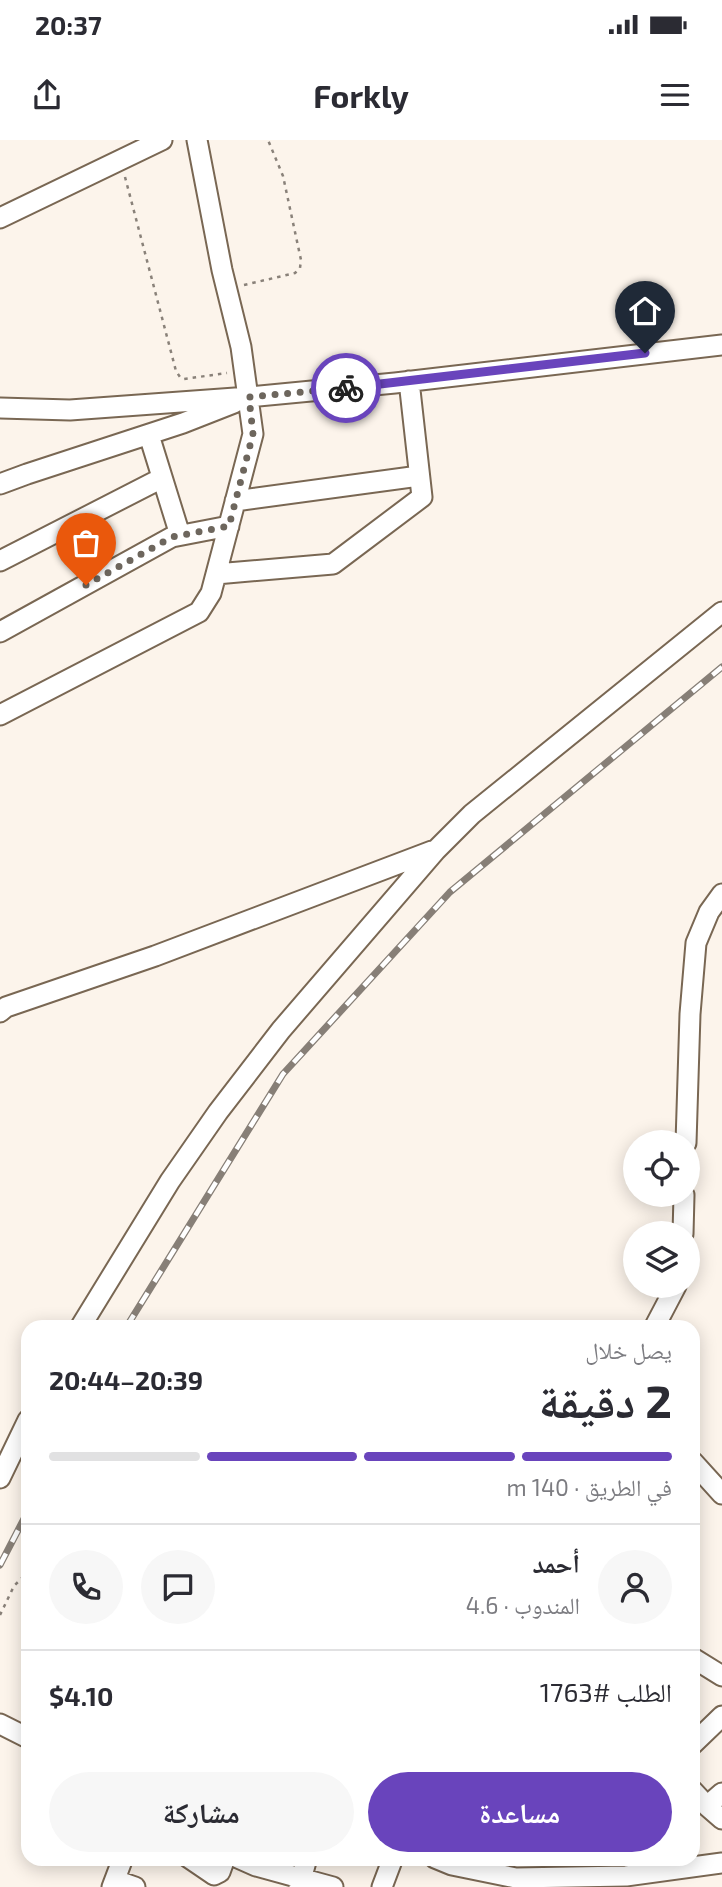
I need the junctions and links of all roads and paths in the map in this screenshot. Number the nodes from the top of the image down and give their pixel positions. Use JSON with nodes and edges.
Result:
{"nodes":[{"id":1,"x":162,"y":140,"type":"edge"},
{"id":2,"x":197,"y":140,"type":"edge"},
{"id":3,"x":268,"y":140,"type":"edge"},
{"id":4,"x":120,"y":160,"type":"junction"},
{"id":5,"x":0,"y":218,"type":"edge"},
{"id":6,"x":227,"y":289,"type":"junction"},
{"id":7,"x":722,"y":345,"type":"edge"},
{"id":8,"x":245,"y":371,"type":"junction"},
{"id":9,"x":409,"y":381,"type":"junction"},
{"id":10,"x":249,"y":397,"type":"junction"},
{"id":11,"x":0,"y":408,"type":"edge"},
{"id":12,"x":149,"y":435,"type":"junction"},
{"id":13,"x":419,"y":476,"type":"junction"},
{"id":14,"x":162,"y":478,"type":"junction"},
{"id":15,"x":0,"y":484,"type":"edge"},
{"id":16,"x":235,"y":501,"type":"junction"},
{"id":17,"x":229,"y":526,"type":"junction"},
{"id":18,"x":180,"y":535,"type":"junction"},
{"id":19,"x":0,"y":561,"type":"edge"},
{"id":20,"x":216,"y":574,"type":"junction"},
{"id":21,"x":722,"y":612,"type":"edge"},
{"id":22,"x":0,"y":632,"type":"edge"},
{"id":23,"x":0,"y":715,"type":"edge"},
{"id":24,"x":436,"y":850,"type":"junction"},
{"id":25,"x":722,"y":894,"type":"edge"},
{"id":26,"x":2,"y":1006,"type":"edge"},
{"id":27,"x":686,"y":1130,"type":"edge"},
{"id":28,"x":670,"y":1298,"type":"edge"},
{"id":29,"x":85,"y":1320,"type":"edge"},
{"id":30,"x":658,"y":1320,"type":"edge"},
{"id":31,"x":21,"y":1431,"type":"edge"},
{"id":32,"x":5,"y":1457,"type":"edge"},
{"id":33,"x":700,"y":1470,"type":"edge"},
{"id":34,"x":0,"y":1478,"type":"edge"},
{"id":35,"x":722,"y":1494,"type":"edge"},
{"id":36,"x":21,"y":1579,"type":"edge"},
{"id":37,"x":0,"y":1615,"type":"edge"},
{"id":38,"x":700,"y":1662,"type":"edge"},
{"id":39,"x":722,"y":1676,"type":"edge"},
{"id":40,"x":722,"y":1716,"type":"edge"},
{"id":41,"x":0,"y":1724,"type":"edge"},
{"id":42,"x":21,"y":1734,"type":"edge"},
{"id":43,"x":700,"y":1737,"type":"edge"},
{"id":44,"x":722,"y":1793,"type":"edge"},
{"id":45,"x":700,"y":1799,"type":"edge"},
{"id":46,"x":706,"y":1806,"type":"junction"},
{"id":47,"x":722,"y":1819,"type":"edge"},
{"id":48,"x":722,"y":1863,"type":"edge"},
{"id":49,"x":700,"y":1864,"type":"edge"},
{"id":50,"x":120,"y":1866,"type":"edge"},
{"id":51,"x":202,"y":1866,"type":"edge"},
{"id":52,"x":222,"y":1866,"type":"edge"},
{"id":53,"x":256,"y":1866,"type":"edge"},
{"id":54,"x":305,"y":1866,"type":"edge"},
{"id":55,"x":390,"y":1866,"type":"edge"},
{"id":56,"x":456,"y":1866,"type":"edge"},
{"id":57,"x":635,"y":1866,"type":"edge"},
{"id":58,"x":596,"y":1868,"type":"edge"},
{"id":59,"x":300,"y":1883,"type":"edge"},
{"id":60,"x":515,"y":1883,"type":"edge"},
{"id":61,"x":113,"y":1884,"type":"edge"},
{"id":62,"x":135,"y":1887,"type":"edge"},
{"id":63,"x":333,"y":1887,"type":"edge"},
{"id":64,"x":382,"y":1887,"type":"edge"}],
"edges":[{"from":1,"to":4,"type":"street"},
{"from":2,"to":6,"type":"street"},
{"from":3,"to":6,"type":"path"},
{"from":4,"to":5,"type":"street"},
{"from":4,"to":8,"type":"path"},
{"from":6,"to":8,"type":"street"},
{"from":7,"to":9,"type":"street"},
{"from":8,"to":10,"type":"street"},
{"from":9,"to":10,"type":"street"},
{"from":9,"to":13,"type":"street"},
{"from":10,"to":11,"type":"street"},
{"from":10,"to":12,"type":"street"},
{"from":10,"to":16,"type":"street"},
{"from":12,"to":14,"type":"street"},
{"from":12,"to":15,"type":"street"},
{"from":13,"to":16,"type":"street"},
{"from":13,"to":20,"type":"street"},
{"from":14,"to":18,"type":"street"},
{"from":14,"to":19,"type":"street"},
{"from":16,"to":17,"type":"street"},
{"from":17,"to":18,"type":"street"},
{"from":17,"to":20,"type":"street"},
{"from":18,"to":22,"type":"street"},
{"from":20,"to":23,"type":"street"},
{"from":21,"to":24,"type":"street"},
{"from":24,"to":26,"type":"street"},
{"from":24,"to":29,"type":"street"},
{"from":25,"to":27,"type":"street"},
{"from":28,"to":30,"type":"street"},
{"from":31,"to":32,"type":"street"},
{"from":32,"to":34,"type":"street"},
{"from":33,"to":35,"type":"street"},
{"from":36,"to":37,"type":"path"},
{"from":38,"to":39,"type":"street"},
{"from":40,"to":43,"type":"street"},
{"from":41,"to":42,"type":"street"},
{"from":44,"to":46,"type":"street"},
{"from":45,"to":46,"type":"street"},
{"from":46,"to":47,"type":"street"},
{"from":48,"to":49,"type":"street"},
{"from":50,"to":61,"type":"street"},
{"from":51,"to":52,"type":"street"},
{"from":53,"to":59,"type":"street"},
{"from":54,"to":59,"type":"street"},
{"from":55,"to":64,"type":"street"},
{"from":56,"to":60,"type":"street"},
{"from":57,"to":58,"type":"street"},
{"from":58,"to":60,"type":"street"},
{"from":59,"to":63,"type":"street"},
{"from":61,"to":62,"type":"street"}]}
